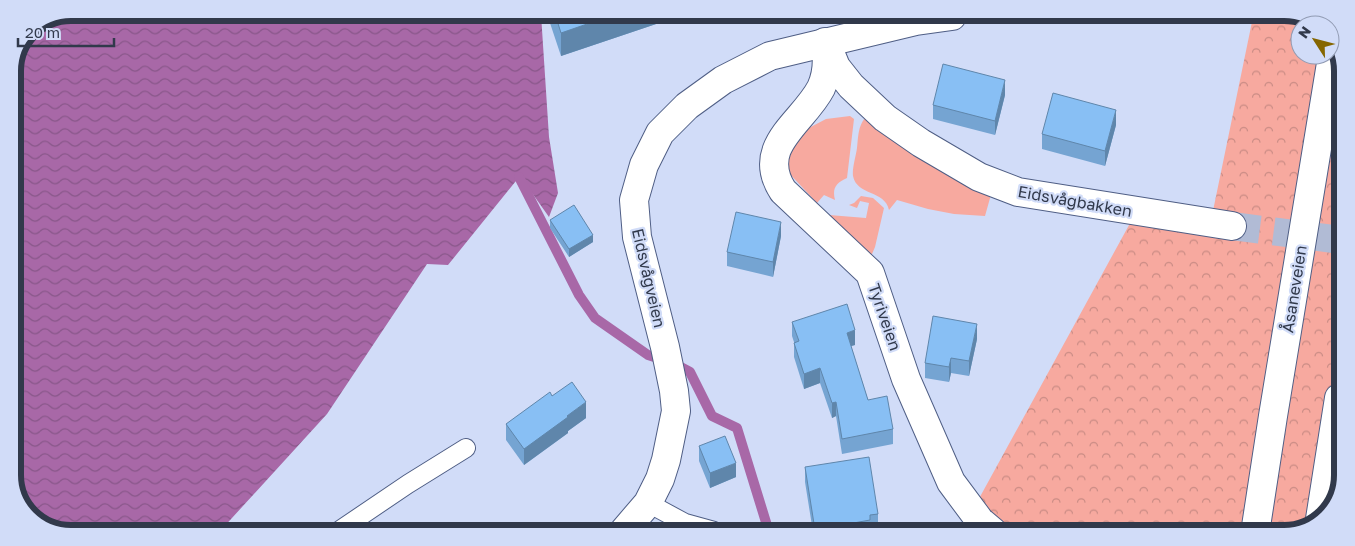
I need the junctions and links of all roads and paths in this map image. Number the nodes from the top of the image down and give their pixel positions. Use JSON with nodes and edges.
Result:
{"nodes":[{"id":1,"x":906,"y":21,"type":"edge"},
{"id":2,"x":825,"y":42,"type":"junction"},
{"id":3,"x":1321,"y":65,"type":"edge"},
{"id":4,"x":1331,"y":65,"type":"edge"},
{"id":5,"x":1326,"y":94,"type":"junction"},
{"id":6,"x":1232,"y":226,"type":"tunnel mouth"},
{"id":7,"x":1334,"y":430,"type":"edge"},
{"id":8,"x":466,"y":448,"type":"dead end"},
{"id":9,"x":648,"y":503,"type":"junction"},
{"id":10,"x":1322,"y":507,"type":"edge"},
{"id":11,"x":347,"y":525,"type":"edge"},
{"id":12,"x":629,"y":525,"type":"edge"},
{"id":13,"x":691,"y":525,"type":"edge"},
{"id":14,"x":985,"y":525,"type":"edge"},
{"id":15,"x":1256,"y":525,"type":"edge"}],
"edges":[{"from":1,"to":2,"type":"main road","name":"Eidsvågveien"},
{"from":2,"to":6,"type":"main road","name":"Eidsvågbakken"},
{"from":2,"to":9,"type":"main road","name":"Eidsvågveien"},
{"from":2,"to":14,"type":"main road","name":"Tyriveien"},
{"from":3,"to":5,"type":"main road"},
{"from":4,"to":5,"type":"main road","name":"Åsaneveien"},
{"from":5,"to":15,"type":"main road","name":"Åsaneveien"},
{"from":7,"to":10,"type":"main road"},
{"from":8,"to":11,"type":"lane"},
{"from":9,"to":12,"type":"main road","name":"Eidsvågveien"},
{"from":9,"to":13,"type":"lane"}]}
